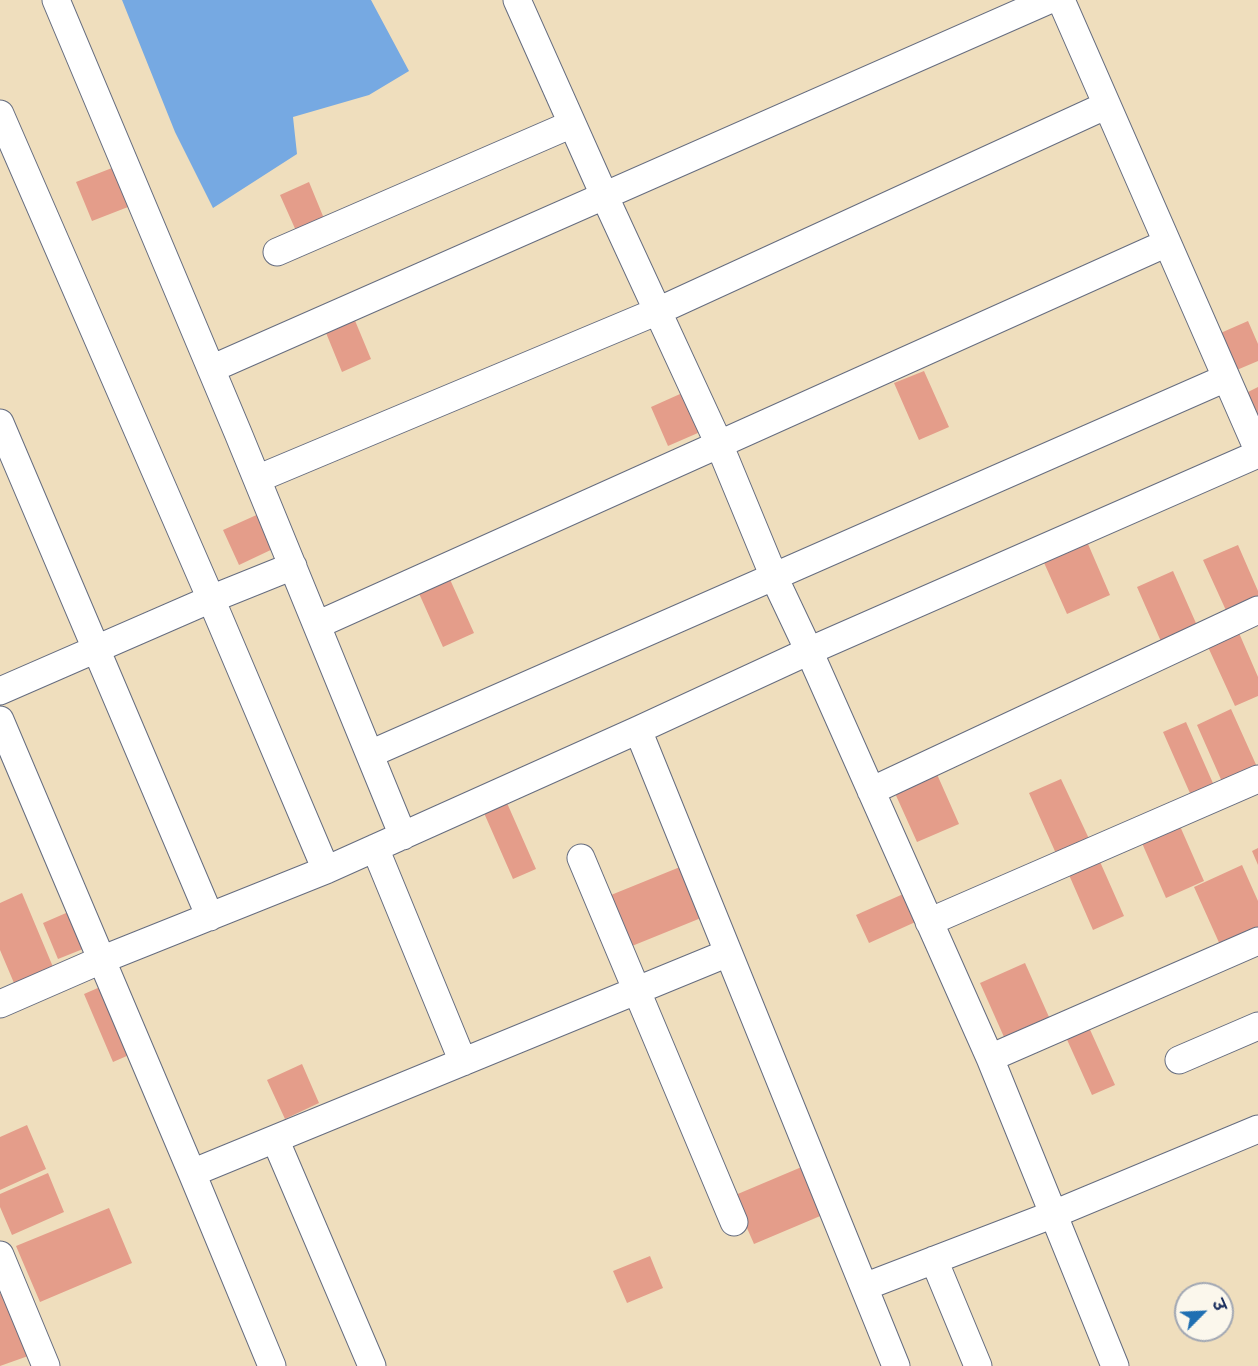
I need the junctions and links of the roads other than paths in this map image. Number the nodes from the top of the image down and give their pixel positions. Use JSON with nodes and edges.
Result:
{"nodes":[{"id":1,"x":56,"y":0,"type":"edge"},
{"id":2,"x":517,"y":0,"type":"edge"},
{"id":3,"x":1049,"y":0,"type":"edge"},
{"id":4,"x":1061,"y":0,"type":"edge"},
{"id":5,"x":1107,"y":105,"type":"junction"},
{"id":6,"x":0,"y":114,"type":"edge"},
{"id":7,"x":572,"y":124,"type":"junction"},
{"id":8,"x":604,"y":195,"type":"junction"},
{"id":9,"x":1167,"y":243,"type":"junction"},
{"id":10,"x":277,"y":252,"type":"dead end"},
{"id":11,"x":658,"y":311,"type":"junction"},
{"id":12,"x":211,"y":369,"type":"junction"},
{"id":13,"x":1226,"y":378,"type":"junction"},
{"id":14,"x":0,"y":423,"type":"edge"},
{"id":15,"x":719,"y":444,"type":"junction"},
{"id":16,"x":1258,"y":452,"type":"edge"},
{"id":17,"x":257,"y":479,"type":"junction"},
{"id":18,"x":293,"y":566,"type":"junction"},
{"id":19,"x":774,"y":577,"type":"junction"},
{"id":20,"x":211,"y":599,"type":"junction"},
{"id":21,"x":1258,"y":610,"type":"edge"},
{"id":22,"x":317,"y":625,"type":"junction"},
{"id":23,"x":96,"y":649,"type":"junction"},
{"id":24,"x":809,"y":651,"type":"junction"},
{"id":25,"x":0,"y":691,"type":"edge"},
{"id":26,"x":0,"y":720,"type":"edge"},
{"id":27,"x":638,"y":730,"type":"junction"},
{"id":28,"x":370,"y":754,"type":"junction"},
{"id":29,"x":1258,"y":779,"type":"edge"},
{"id":30,"x":871,"y":791,"type":"junction"},
{"id":31,"x":403,"y":836,"type":"junction"},
{"id":32,"x":375,"y":848,"type":"junction"},
{"id":33,"x":581,"y":858,"type":"dead end"},
{"id":34,"x":326,"y":870,"type":"junction"},
{"id":35,"x":210,"y":917,"type":"junction"},
{"id":36,"x":928,"y":922,"type":"junction"},
{"id":37,"x":1258,"y":941,"type":"edge"},
{"id":38,"x":728,"y":953,"type":"junction"},
{"id":39,"x":101,"y":960,"type":"junction"},
{"id":40,"x":636,"y":991,"type":"junction"},
{"id":41,"x":0,"y":1004,"type":"edge"},
{"id":42,"x":1258,"y":1026,"type":"edge"},
{"id":43,"x":990,"y":1058,"type":"junction"},
{"id":44,"x":1179,"y":1060,"type":"dead end"},
{"id":45,"x":463,"y":1062,"type":"junction"},
{"id":46,"x":1258,"y":1130,"type":"edge"},
{"id":47,"x":275,"y":1139,"type":"junction"},
{"id":48,"x":192,"y":1173,"type":"junction"},
{"id":49,"x":1054,"y":1214,"type":"junction"},
{"id":50,"x":734,"y":1222,"type":"dead end"},
{"id":51,"x":0,"y":1256,"type":"edge"},
{"id":52,"x":934,"y":1260,"type":"junction"},
{"id":53,"x":864,"y":1287,"type":"junction"},
{"id":54,"x":46,"y":1366,"type":"edge"},
{"id":55,"x":272,"y":1366,"type":"edge"},
{"id":56,"x":372,"y":1366,"type":"edge"},
{"id":57,"x":896,"y":1366,"type":"edge"},
{"id":58,"x":978,"y":1366,"type":"edge"},
{"id":59,"x":1115,"y":1366,"type":"edge"}],
"edges":[{"from":1,"to":12,"type":"street"},
{"from":2,"to":7,"type":"street"},
{"from":3,"to":8,"type":"street"},
{"from":4,"to":5,"type":"street"},
{"from":5,"to":9,"type":"street"},
{"from":5,"to":11,"type":"street"},
{"from":6,"to":20,"type":"street"},
{"from":7,"to":8,"type":"street"},
{"from":7,"to":10,"type":"street"},
{"from":8,"to":11,"type":"street"},
{"from":8,"to":12,"type":"street"},
{"from":9,"to":13,"type":"street"},
{"from":9,"to":15,"type":"street"},
{"from":11,"to":15,"type":"street"},
{"from":11,"to":17,"type":"street"},
{"from":12,"to":17,"type":"street"},
{"from":13,"to":16,"type":"street"},
{"from":13,"to":19,"type":"street"},
{"from":14,"to":23,"type":"street"},
{"from":15,"to":19,"type":"street"},
{"from":15,"to":22,"type":"street"},
{"from":16,"to":24,"type":"street"},
{"from":17,"to":18,"type":"street"},
{"from":18,"to":20,"type":"street"},
{"from":18,"to":22,"type":"street"},
{"from":19,"to":24,"type":"street"},
{"from":19,"to":28,"type":"street"},
{"from":20,"to":23,"type":"street"},
{"from":20,"to":34,"type":"street"},
{"from":21,"to":30,"type":"street"},
{"from":22,"to":28,"type":"street"},
{"from":23,"to":25,"type":"street"},
{"from":23,"to":35,"type":"street"},
{"from":24,"to":27,"type":"street"},
{"from":24,"to":30,"type":"street"},
{"from":26,"to":39,"type":"street"},
{"from":27,"to":31,"type":"street"},
{"from":27,"to":38,"type":"street"},
{"from":28,"to":31,"type":"street"},
{"from":29,"to":36,"type":"street"},
{"from":30,"to":36,"type":"street"},
{"from":31,"to":32,"type":"street"},
{"from":32,"to":34,"type":"street"},
{"from":32,"to":45,"type":"street"},
{"from":33,"to":40,"type":"street"},
{"from":34,"to":35,"type":"street"},
{"from":35,"to":39,"type":"street"},
{"from":36,"to":43,"type":"street"},
{"from":37,"to":43,"type":"street"},
{"from":38,"to":40,"type":"street"},
{"from":38,"to":53,"type":"street"},
{"from":39,"to":41,"type":"street"},
{"from":39,"to":48,"type":"street"},
{"from":40,"to":45,"type":"street"},
{"from":40,"to":50,"type":"street"},
{"from":42,"to":44,"type":"street"},
{"from":43,"to":49,"type":"street"},
{"from":45,"to":47,"type":"street"},
{"from":46,"to":49,"type":"street"},
{"from":47,"to":48,"type":"street"},
{"from":47,"to":56,"type":"street"},
{"from":48,"to":55,"type":"street"},
{"from":49,"to":52,"type":"street"},
{"from":49,"to":59,"type":"street"},
{"from":51,"to":54,"type":"street"},
{"from":52,"to":53,"type":"street"},
{"from":52,"to":58,"type":"street"},
{"from":53,"to":57,"type":"street"}]}
